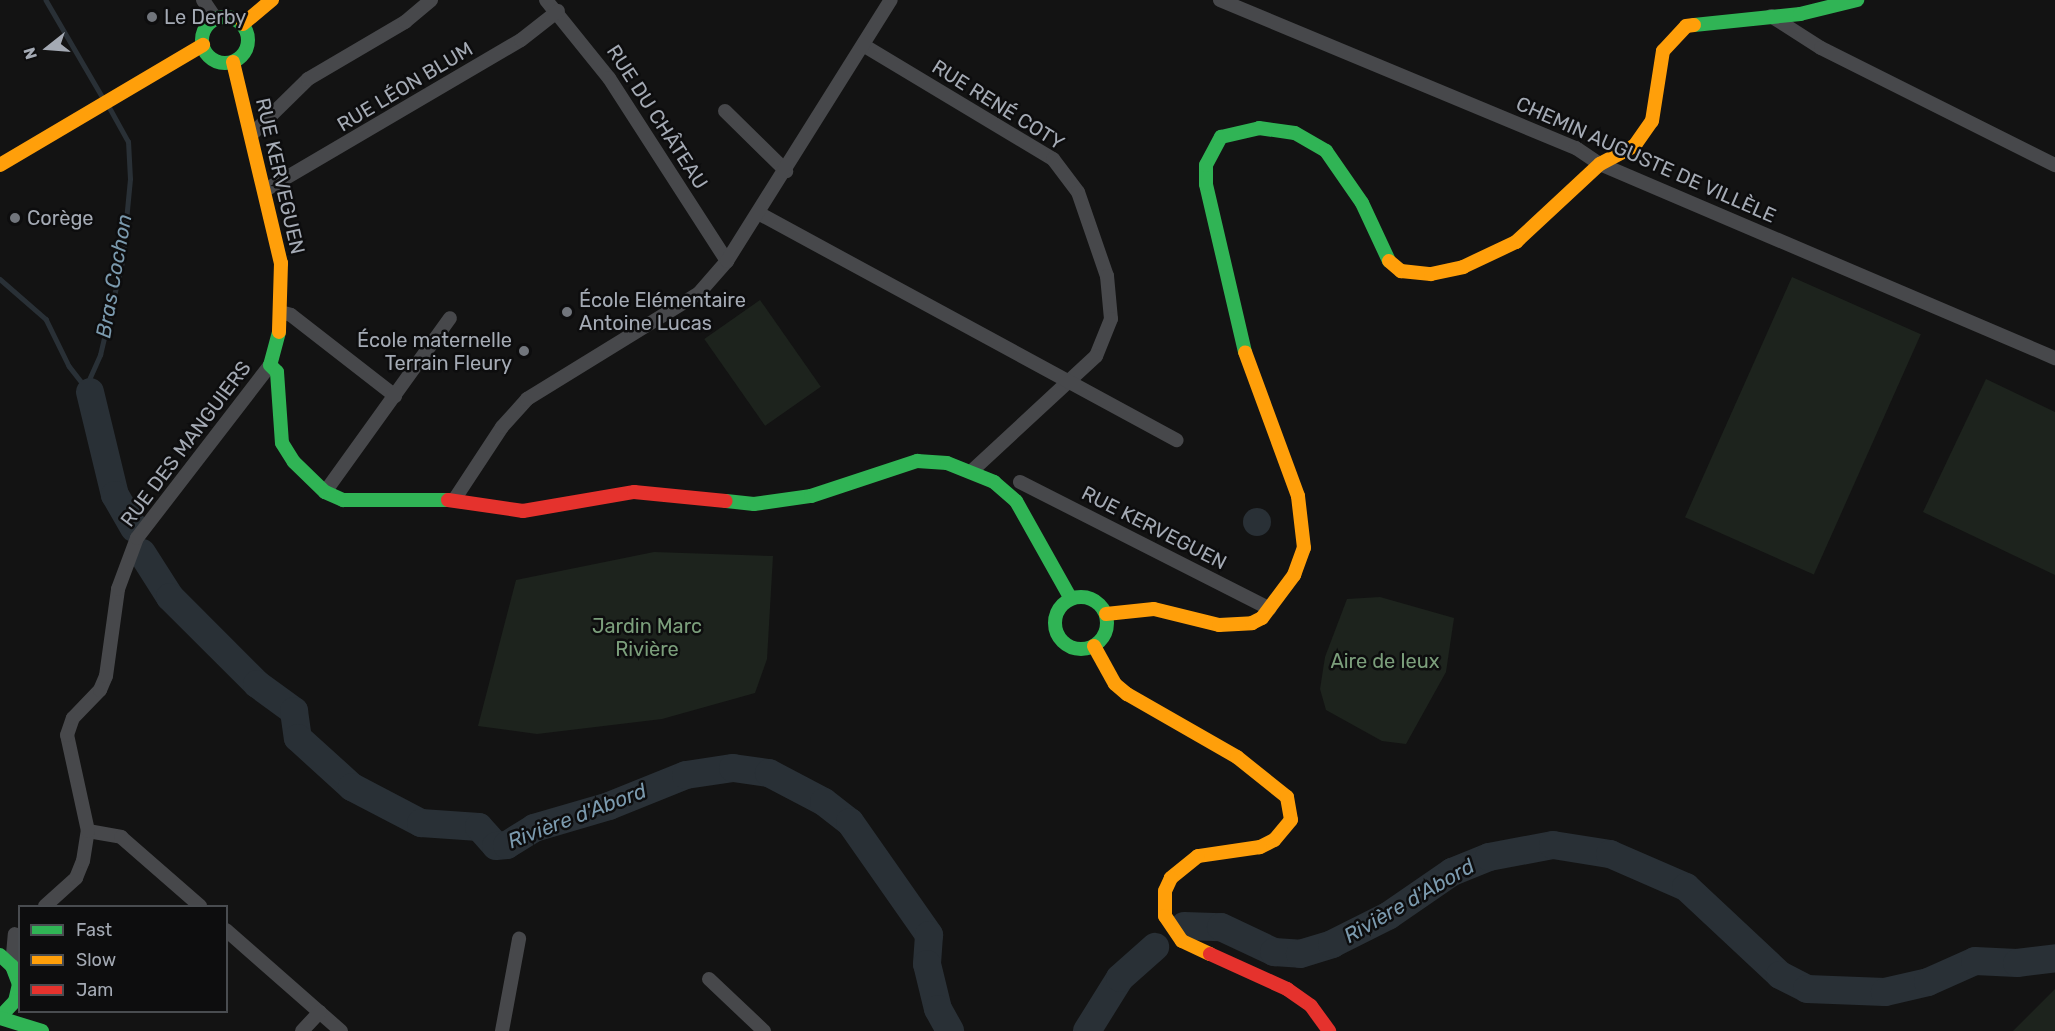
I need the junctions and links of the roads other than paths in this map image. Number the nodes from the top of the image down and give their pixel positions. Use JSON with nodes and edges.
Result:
{"nodes":[{"id":1,"x":203,"y":0,"type":"edge"},
{"id":2,"x":272,"y":0,"type":"edge"},
{"id":3,"x":431,"y":0,"type":"edge"},
{"id":4,"x":546,"y":0,"type":"edge"},
{"id":5,"x":891,"y":0,"type":"edge"},
{"id":6,"x":1220,"y":0,"type":"edge"},
{"id":7,"x":1857,"y":0,"type":"edge"},
{"id":8,"x":558,"y":11,"type":"junction"},
{"id":9,"x":1771,"y":16,"type":"junction"},
{"id":10,"x":215,"y":18,"type":"junction"},
{"id":11,"x":243,"y":24,"type":"junction"},
{"id":12,"x":203,"y":45,"type":"junction"},
{"id":13,"x":863,"y":45,"type":"junction"},
{"id":14,"x":233,"y":62,"type":"junction"},
{"id":15,"x":725,"y":111,"type":"dead end"},
{"id":16,"x":250,"y":135,"type":"junction"},
{"id":17,"x":1600,"y":164,"type":"junction"},
{"id":18,"x":0,"y":165,"type":"edge"},
{"id":19,"x":2055,"y":165,"type":"edge"},
{"id":20,"x":786,"y":171,"type":"junction"},
{"id":21,"x":267,"y":189,"type":"junction"},
{"id":22,"x":760,"y":214,"type":"junction"},
{"id":23,"x":727,"y":261,"type":"junction"},
{"id":24,"x":280,"y":312,"type":"junction"},
{"id":25,"x":450,"y":318,"type":"dead end"},
{"id":26,"x":2055,"y":358,"type":"edge"},
{"id":27,"x":270,"y":365,"type":"junction"},
{"id":28,"x":1067,"y":380,"type":"junction"},
{"id":29,"x":395,"y":396,"type":"junction"},
{"id":30,"x":1177,"y":440,"type":"dead end"},
{"id":31,"x":973,"y":470,"type":"junction"},
{"id":32,"x":1020,"y":482,"type":"dead end"},
{"id":33,"x":326,"y":492,"type":"junction"},
{"id":34,"x":454,"y":500,"type":"junction"},
{"id":35,"x":1071,"y":600,"type":"junction"},
{"id":36,"x":1270,"y":609,"type":"junction"},
{"id":37,"x":1106,"y":614,"type":"junction"},
{"id":38,"x":1094,"y":646,"type":"junction"},
{"id":39,"x":88,"y":831,"type":"junction"},
{"id":40,"x":46,"y":905,"type":"edge"},
{"id":41,"x":199,"y":905,"type":"edge"},
{"id":42,"x":17,"y":932,"type":"edge"},
{"id":43,"x":228,"y":932,"type":"edge"},
{"id":44,"x":519,"y":939,"type":"dead end"},
{"id":45,"x":0,"y":945,"type":"edge"},
{"id":46,"x":0,"y":955,"type":"edge"},
{"id":47,"x":12,"y":966,"type":"junction"},
{"id":48,"x":709,"y":979,"type":"dead end"},
{"id":49,"x":18,"y":992,"type":"edge"},
{"id":50,"x":18,"y":997,"type":"edge"},
{"id":51,"x":320,"y":1012,"type":"junction"},
{"id":52,"x":28,"y":1013,"type":"edge"},
{"id":53,"x":0,"y":1017,"type":"edge"},
{"id":54,"x":38,"y":1028,"type":"edge"},
{"id":55,"x":302,"y":1031,"type":"edge"},
{"id":56,"x":341,"y":1031,"type":"edge"},
{"id":57,"x":502,"y":1031,"type":"edge"},
{"id":58,"x":764,"y":1031,"type":"edge"},
{"id":59,"x":1329,"y":1031,"type":"edge"}],
"edges":[{"from":1,"to":10,"type":"street"},
{"from":2,"to":11,"type":"street"},
{"from":3,"to":16,"type":"street"},
{"from":4,"to":8,"type":"street","name":"RUE DU CHÂTEAU"},
{"from":5,"to":13,"type":"street"},
{"from":6,"to":17,"type":"street","name":"CHEMIN AUGUSTE DE VILLÈLE"},
{"from":7,"to":9,"type":"street"},
{"from":8,"to":21,"type":"street","name":"RUE LÉON BLUM"},
{"from":8,"to":23,"type":"street","name":"RUE DU CHÂTEAU"},
{"from":9,"to":17,"type":"street"},
{"from":9,"to":19,"type":"street"},
{"from":10,"to":11,"type":"street"},
{"from":10,"to":12,"type":"street"},
{"from":11,"to":14,"type":"street"},
{"from":12,"to":14,"type":"street"},
{"from":12,"to":18,"type":"street"},
{"from":13,"to":20,"type":"street"},
{"from":13,"to":28,"type":"street","name":"RUE RENÉ COTY"},
{"from":14,"to":16,"type":"street","name":"RUE KERVEGUEN"},
{"from":15,"to":20,"type":"street"},
{"from":16,"to":21,"type":"street","name":"RUE KERVEGUEN"},
{"from":17,"to":26,"type":"street","name":"CHEMIN AUGUSTE DE VILLÈLE"},
{"from":17,"to":36,"type":"street"},
{"from":20,"to":22,"type":"street"},
{"from":21,"to":24,"type":"street","name":"RUE KERVEGUEN"},
{"from":22,"to":23,"type":"street"},
{"from":22,"to":28,"type":"street"},
{"from":23,"to":34,"type":"street"},
{"from":24,"to":27,"type":"street","name":"RUE KERVEGUEN"},
{"from":24,"to":29,"type":"street"},
{"from":25,"to":29,"type":"street"},
{"from":27,"to":33,"type":"street","name":"RUE KERVEGUEN"},
{"from":27,"to":39,"type":"street","name":"RUE DES MANGUIERS"},
{"from":28,"to":30,"type":"street"},
{"from":28,"to":31,"type":"street","name":"RUE RENÉ COTY"},
{"from":29,"to":33,"type":"street"},
{"from":31,"to":34,"type":"street","name":"RUE KERVEGUEN"},
{"from":31,"to":35,"type":"street","name":"RUE KERVEGUEN"},
{"from":32,"to":36,"type":"street","name":"RUE KERVEGUEN"},
{"from":33,"to":34,"type":"street","name":"RUE KERVEGUEN"},
{"from":35,"to":37,"type":"street"},
{"from":35,"to":38,"type":"street"},
{"from":36,"to":37,"type":"street"},
{"from":37,"to":38,"type":"street"},
{"from":38,"to":59,"type":"street"},
{"from":39,"to":40,"type":"street","name":"RUE DES MANGUIERS"},
{"from":39,"to":41,"type":"street"},
{"from":42,"to":45,"type":"street"},
{"from":42,"to":47,"type":"street"},
{"from":43,"to":51,"type":"street"},
{"from":44,"to":57,"type":"street"},
{"from":46,"to":47,"type":"street"},
{"from":47,"to":49,"type":"street"},
{"from":48,"to":58,"type":"street"},
{"from":50,"to":53,"type":"street"},
{"from":51,"to":55,"type":"street"},
{"from":51,"to":56,"type":"street"},
{"from":52,"to":54,"type":"street"},
{"from":53,"to":54,"type":"street"}]}
